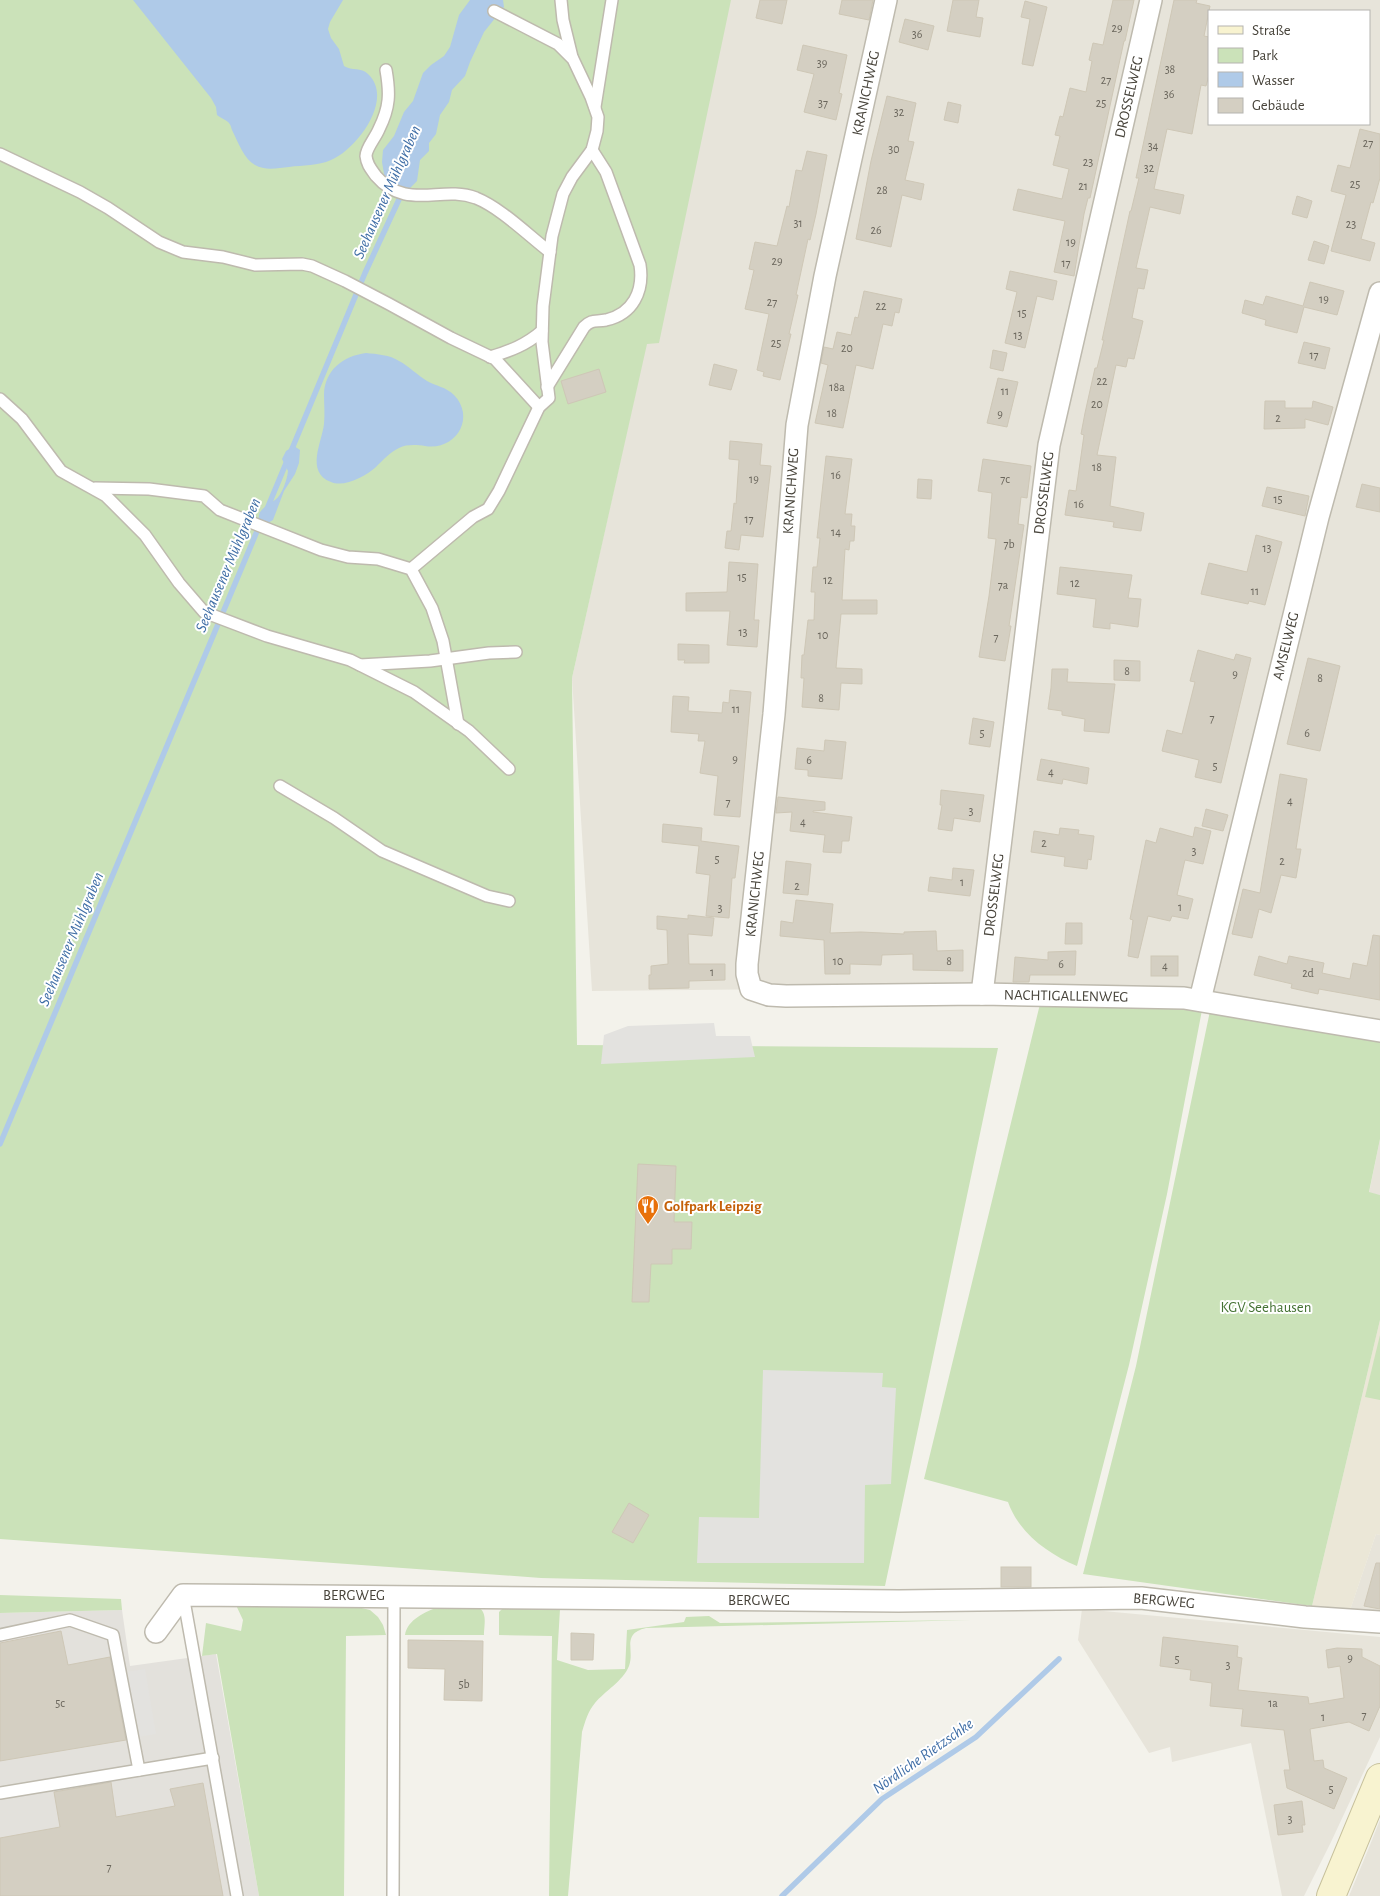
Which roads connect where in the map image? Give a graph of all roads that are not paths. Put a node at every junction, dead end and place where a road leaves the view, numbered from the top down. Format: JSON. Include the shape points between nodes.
{"nodes":[{"id":1,"x":562,"y":0,"type":"edge"},
{"id":2,"x":612,"y":0,"type":"edge"},
{"id":3,"x":886,"y":0,"type":"edge"},
{"id":4,"x":1151,"y":0,"type":"edge"},
{"id":5,"x":494,"y":11,"type":"dead end"},
{"id":6,"x":573,"y":59,"type":"junction"},
{"id":7,"x":386,"y":70,"type":"dead end"},
{"id":8,"x":595,"y":108,"type":"junction"},
{"id":9,"x":592,"y":150,"type":"junction"},
{"id":10,"x":0,"y":154,"type":"edge"},
{"id":11,"x":550,"y":252,"type":"junction"},
{"id":12,"x":1380,"y":293,"type":"edge"},
{"id":13,"x":542,"y":331,"type":"junction"},
{"id":14,"x":490,"y":357,"type":"junction"},
{"id":15,"x":547,"y":387,"type":"junction"},
{"id":16,"x":0,"y":399,"type":"edge"},
{"id":17,"x":539,"y":407,"type":"junction"},
{"id":18,"x":93,"y":488,"type":"junction"},
{"id":19,"x":411,"y":569,"type":"junction"},
{"id":20,"x":516,"y":652,"type":"dead end"},
{"id":21,"x":446,"y":659,"type":"junction"},
{"id":22,"x":358,"y":665,"type":"junction"},
{"id":23,"x":458,"y":724,"type":"junction"},
{"id":24,"x":509,"y":769,"type":"dead end"},
{"id":25,"x":280,"y":786,"type":"dead end"},
{"id":26,"x":509,"y":901,"type":"dead end"},
{"id":27,"x":751,"y":989,"type":"joint"},
{"id":28,"x":982,"y":994,"type":"junction"},
{"id":29,"x":1200,"y":1000,"type":"junction"},
{"id":30,"x":1380,"y":1031,"type":"edge"},
{"id":31,"x":183,"y":1595,"type":"junction"},
{"id":32,"x":394,"y":1596,"type":"junction"},
{"id":33,"x":1380,"y":1622,"type":"edge"},
{"id":34,"x":156,"y":1632,"type":"dead end"},
{"id":35,"x":0,"y":1635,"type":"edge"},
{"id":36,"x":213,"y":1758,"type":"junction"},
{"id":37,"x":139,"y":1770,"type":"junction"},
{"id":38,"x":1380,"y":1778,"type":"edge"},
{"id":39,"x":0,"y":1793,"type":"edge"},
{"id":40,"x":237,"y":1896,"type":"edge"},
{"id":41,"x":393,"y":1896,"type":"edge"},
{"id":42,"x":1331,"y":1896,"type":"edge"}],
"edges":[{"from":1,"to":6,"type":"lane","via":[[563,20]]},
{"from":2,"to":8,"type":"lane"},
{"from":3,"to":27,"type":"street","name":"KRANICHWEG","via":[[825,276],[795,439],[774,714],[747,964]]},
{"from":4,"to":28,"type":"street","name":"DROSSELWEG","via":[[1050,445]]},
{"from":5,"to":6,"type":"lane","via":[[558,44]]},
{"from":6,"to":8,"type":"lane"},
{"from":7,"to":11,"type":"lane","via":[[390,91],[388,107],[366,154],[368,166],[384,184],[394,192],[474,197],[489,204]]},
{"from":8,"to":9,"type":"lane","via":[[598,131]]},
{"from":9,"to":11,"type":"lane","via":[[563,194]]},
{"from":9,"to":15,"type":"lane","via":[[606,172],[640,265],[640,290],[620,314],[606,320],[590,321],[584,327]]},
{"from":10,"to":14,"type":"lane","via":[[108,208],[159,242],[183,252],[255,265],[291,263],[312,266]]},
{"from":11,"to":13,"type":"lane"},
{"from":12,"to":29,"type":"street","name":"AMSELWEG","via":[[1318,517]]},
{"from":13,"to":14,"type":"lane","via":[[517,348]]},
{"from":13,"to":15,"type":"lane"},
{"from":14,"to":17,"type":"lane"},
{"from":15,"to":17,"type":"lane","via":[[549,398]]},
{"from":16,"to":18,"type":"lane","via":[[22,418],[61,471]]},
{"from":17,"to":19,"type":"lane","via":[[488,509],[473,517]]},
{"from":18,"to":19,"type":"lane","via":[[149,489],[204,496],[220,510],[321,550],[348,557],[378,559]]},
{"from":18,"to":22,"type":"lane","via":[[106,496],[145,535],[204,612]]},
{"from":19,"to":21,"type":"lane","via":[[432,608]]},
{"from":20,"to":21,"type":"lane"},
{"from":21,"to":22,"type":"lane"},
{"from":21,"to":23,"type":"lane"},
{"from":22,"to":23,"type":"lane","via":[[414,692]]},
{"from":23,"to":24,"type":"lane"},
{"from":25,"to":26,"type":"lane","via":[[382,851],[487,896]]},
{"from":27,"to":28,"type":"street","name":"NACHTIGALLENWEG","via":[[786,996]]},
{"from":28,"to":29,"type":"street","name":"NACHTIGALLENWEG"},
{"from":29,"to":30,"type":"street","name":"NACHTIGALLENWEG"},
{"from":31,"to":32,"type":"street","name":"BERGWEG"},
{"from":31,"to":34,"type":"street"},
{"from":31,"to":36,"type":"lane"},
{"from":32,"to":33,"type":"street","name":"BERGWEG","via":[[899,1601],[1141,1598],[1305,1617]]},
{"from":32,"to":41,"type":"lane"},
{"from":35,"to":37,"type":"lane","via":[[70,1620],[112,1635]]},
{"from":36,"to":37,"type":"lane"},
{"from":36,"to":40,"type":"lane"},
{"from":37,"to":39,"type":"lane"},
{"from":38,"to":42,"type":"street"}]}
